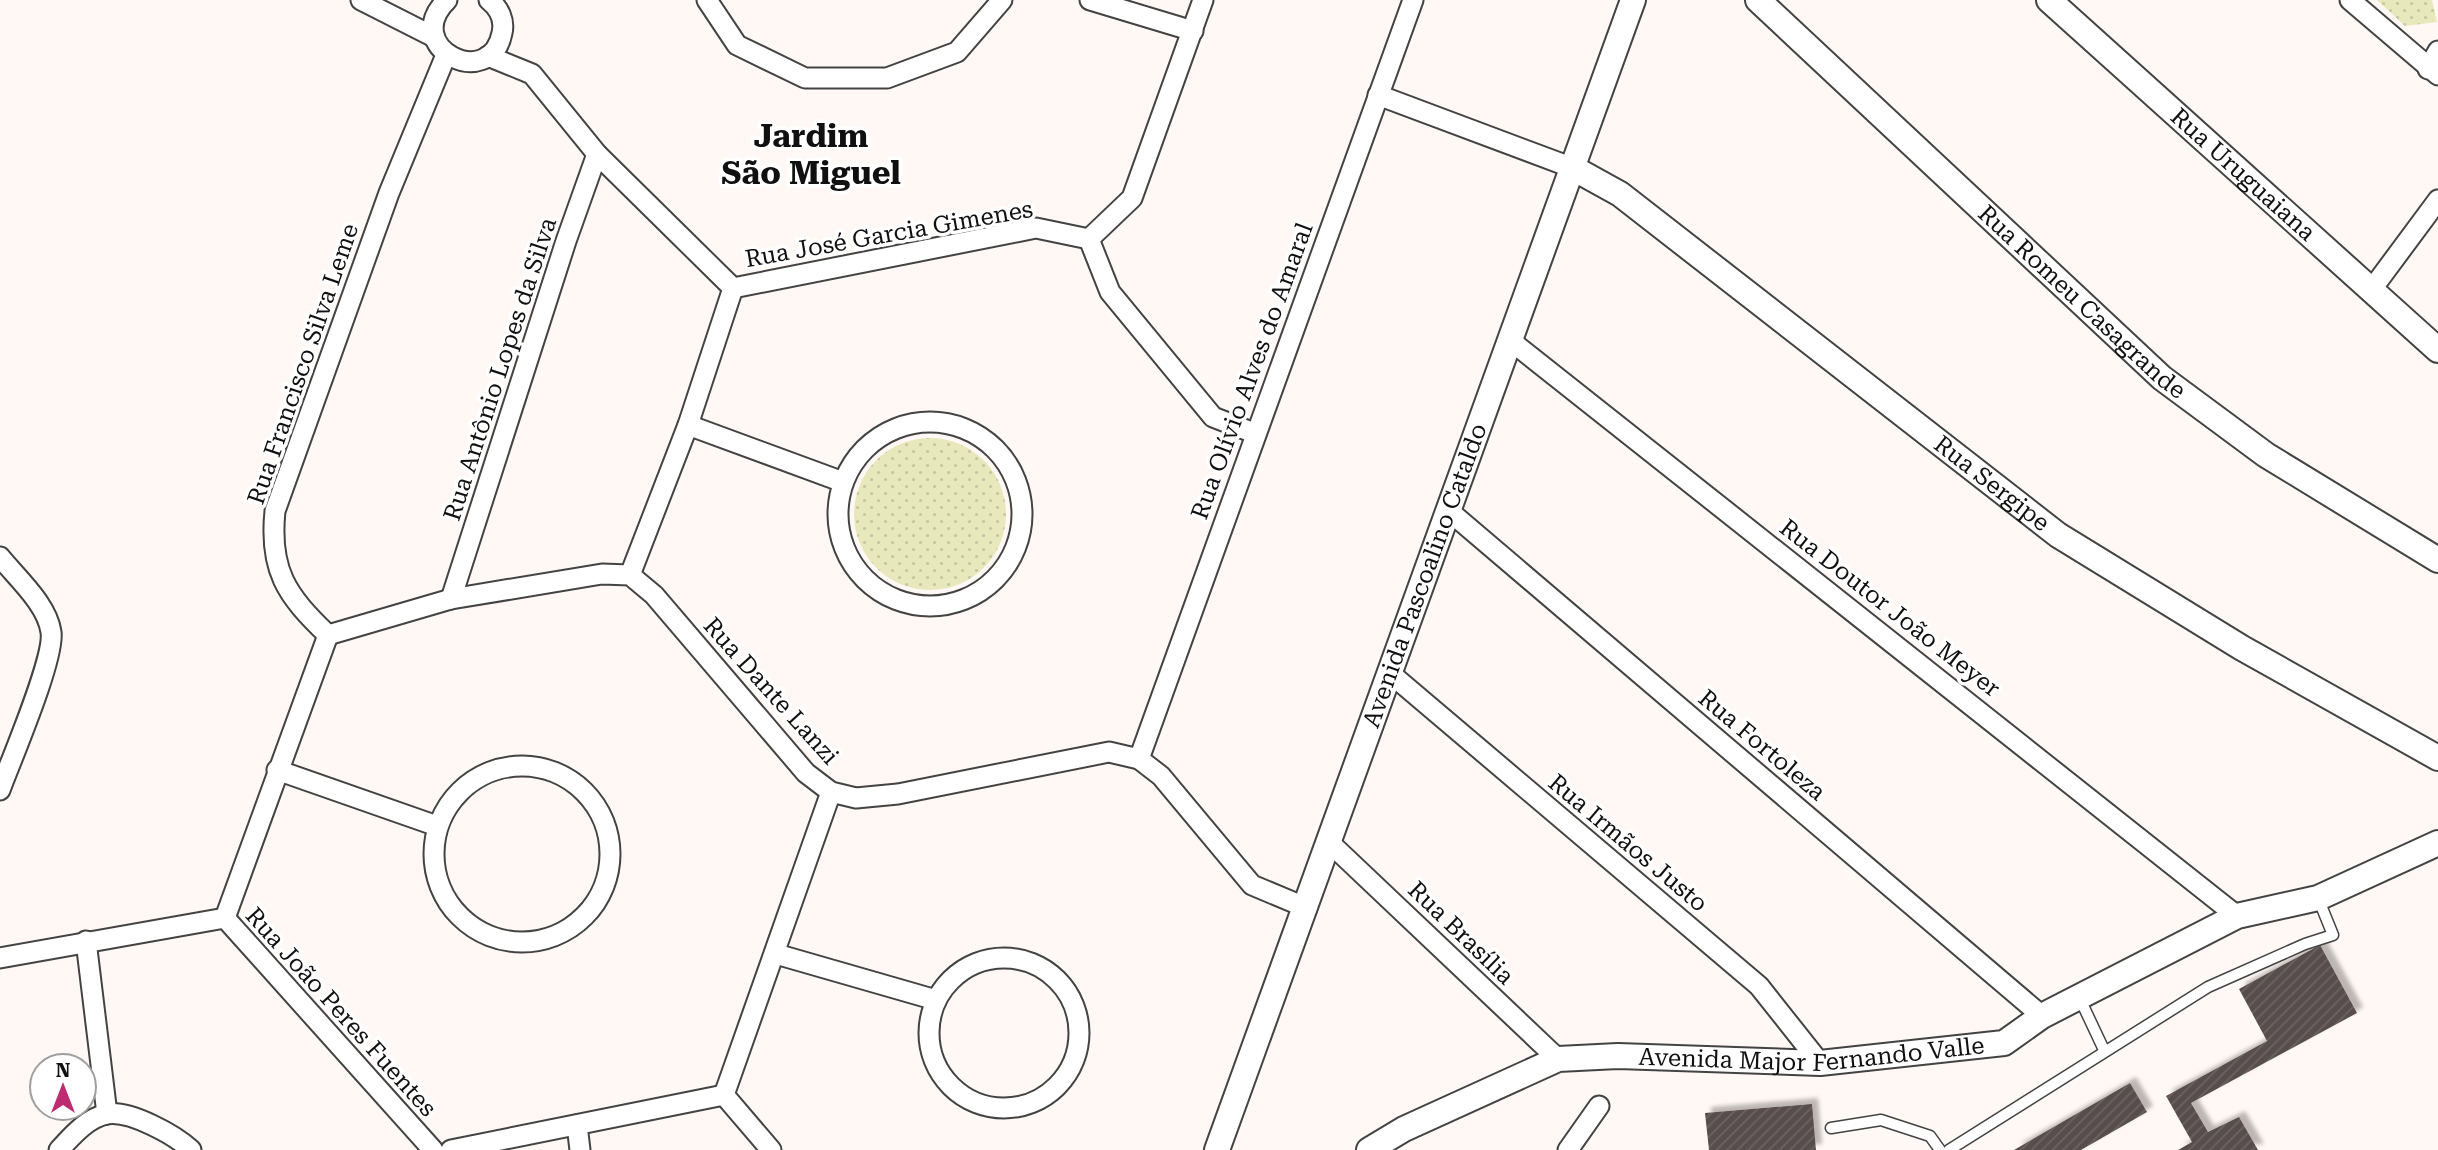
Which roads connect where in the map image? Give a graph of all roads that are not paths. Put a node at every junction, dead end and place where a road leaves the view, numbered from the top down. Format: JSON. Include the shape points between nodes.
{"nodes":[{"id":1,"x":360,"y":0,"type":"edge"},
{"id":2,"x":447,"y":0,"type":"edge"},
{"id":3,"x":489,"y":0,"type":"edge"},
{"id":4,"x":707,"y":0,"type":"edge"},
{"id":5,"x":1002,"y":0,"type":"edge"},
{"id":6,"x":1090,"y":0,"type":"edge"},
{"id":7,"x":1203,"y":0,"type":"edge"},
{"id":8,"x":1413,"y":0,"type":"edge"},
{"id":9,"x":1633,"y":0,"type":"edge"},
{"id":10,"x":1758,"y":0,"type":"edge"},
{"id":11,"x":2049,"y":0,"type":"edge"},
{"id":12,"x":2350,"y":0,"type":"edge"},
{"id":13,"x":1193,"y":31,"type":"junction"},
{"id":14,"x":434,"y":37,"type":"junction"},
{"id":15,"x":2438,"y":51,"type":"edge"},
{"id":16,"x":446,"y":55,"type":"junction"},
{"id":17,"x":488,"y":56,"type":"junction"},
{"id":18,"x":2433,"y":72,"type":"edge"},
{"id":19,"x":1378,"y":95,"type":"junction"},
{"id":20,"x":597,"y":153,"type":"junction"},
{"id":21,"x":1573,"y":168,"type":"junction"},
{"id":22,"x":2438,"y":200,"type":"edge"},
{"id":23,"x":1089,"y":239,"type":"junction"},
{"id":24,"x":733,"y":288,"type":"junction"},
{"id":25,"x":2372,"y":289,"type":"junction"},
{"id":26,"x":1511,"y":341,"type":"junction"},
{"id":27,"x":2438,"y":350,"type":"edge"},
{"id":28,"x":688,"y":425,"type":"junction"},
{"id":29,"x":1254,"y":433,"type":"junction"},
{"id":30,"x":843,"y":482,"type":"junction"},
{"id":31,"x":1449,"y":511,"type":"junction"},
{"id":32,"x":0,"y":557,"type":"edge"},
{"id":33,"x":2438,"y":560,"type":"edge"},
{"id":34,"x":630,"y":575,"type":"junction"},
{"id":35,"x":451,"y":599,"type":"junction"},
{"id":36,"x":328,"y":635,"type":"junction"},
{"id":37,"x":1391,"y":674,"type":"junction"},
{"id":38,"x":2438,"y":758,"type":"edge"},
{"id":39,"x":1139,"y":759,"type":"junction"},
{"id":40,"x":277,"y":771,"type":"junction"},
{"id":41,"x":0,"y":790,"type":"edge"},
{"id":42,"x":831,"y":792,"type":"junction"},
{"id":43,"x":437,"y":826,"type":"junction"},
{"id":44,"x":1330,"y":843,"type":"junction"},
{"id":45,"x":2438,"y":843,"type":"edge"},
{"id":46,"x":2318,"y":898,"type":"junction"},
{"id":47,"x":1307,"y":908,"type":"junction"},
{"id":48,"x":2237,"y":916,"type":"junction"},
{"id":49,"x":225,"y":918,"type":"junction"},
{"id":50,"x":86,"y":941,"type":"junction"},
{"id":51,"x":776,"y":954,"type":"junction"},
{"id":52,"x":0,"y":958,"type":"edge"},
{"id":53,"x":2079,"y":998,"type":"junction"},
{"id":54,"x":936,"y":1000,"type":"junction"},
{"id":55,"x":2042,"y":1016,"type":"junction"},
{"id":56,"x":2104,"y":1050,"type":"junction"},
{"id":57,"x":1558,"y":1059,"type":"junction"},
{"id":58,"x":1819,"y":1063,"type":"junction"},
{"id":59,"x":724,"y":1095,"type":"junction"},
{"id":60,"x":1599,"y":1106,"type":"dead end"},
{"id":61,"x":107,"y":1114,"type":"junction"},
{"id":62,"x":577,"y":1125,"type":"junction"},
{"id":63,"x":1831,"y":1128,"type":"dead end"},
{"id":64,"x":59,"y":1150,"type":"edge"},
{"id":65,"x":191,"y":1150,"type":"edge"},
{"id":66,"x":433,"y":1150,"type":"edge"},
{"id":67,"x":451,"y":1150,"type":"edge"},
{"id":68,"x":580,"y":1150,"type":"edge"},
{"id":69,"x":771,"y":1150,"type":"edge"},
{"id":70,"x":1217,"y":1150,"type":"edge"},
{"id":71,"x":1369,"y":1150,"type":"edge"},
{"id":72,"x":1569,"y":1150,"type":"edge"},
{"id":73,"x":1940,"y":1150,"type":"edge"},
{"id":74,"x":1949,"y":1150,"type":"edge"}],
"edges":[{"from":1,"to":14,"type":"street"},
{"from":2,"to":14,"type":"street","via":[[433,22]]},
{"from":3,"to":17,"type":"street","via":[[501,14],[503,30],[499,45]]},
{"from":4,"to":5,"type":"street","via":[[737,45],[805,78],[887,78],[957,52]]},
{"from":6,"to":13,"type":"street"},
{"from":7,"to":13,"type":"street"},
{"from":8,"to":19,"type":"street","name":"Rua Olívio Alves do Amaral"},
{"from":9,"to":21,"type":"street","name":"Avenida Pascoalino Cataldo"},
{"from":10,"to":33,"type":"street","name":"Rua Romeu Casagrande","via":[[2162,378],[2266,455]]},
{"from":11,"to":25,"type":"street","name":"Rua Uruguaiana"},
{"from":12,"to":18,"type":"street"},
{"from":13,"to":23,"type":"street","via":[[1132,198]]},
{"from":14,"to":16,"type":"street"},
{"from":15,"to":18,"type":"street"},
{"from":16,"to":17,"type":"street","via":[[474,62]]},
{"from":16,"to":36,"type":"street","name":"Rua Francisco Silva Leme","via":[[389,193],[275,511],[272,542],[278,573],[297,606]]},
{"from":17,"to":20,"type":"street","name":"Rua José Garcia Gimenes","via":[[532,74]]},
{"from":19,"to":21,"type":"street"},
{"from":19,"to":29,"type":"street","name":"Rua Olívio Alves do Amaral"},
{"from":20,"to":24,"type":"street","name":"Rua José Garcia Gimenes"},
{"from":20,"to":35,"type":"street","name":"Rua Antônio Lopes da Silva"},
{"from":21,"to":26,"type":"street","name":"Avenida Pascoalino Cataldo"},
{"from":21,"to":38,"type":"street","name":"Rua Sergipe","via":[[1620,194],[2059,536],[2242,648]]},
{"from":22,"to":25,"type":"street"},
{"from":23,"to":24,"type":"street","name":"Rua José Garcia Gimenes","via":[[1036,228]]},
{"from":23,"to":29,"type":"street","via":[[1110,292],[1213,417]]},
{"from":24,"to":28,"type":"street"},
{"from":25,"to":27,"type":"street","name":"Rua Uruguaiana"},
{"from":26,"to":31,"type":"street","name":"Avenida Pascoalino Cataldo"},
{"from":26,"to":48,"type":"street","name":"Rua Doutor João Meyer"},
{"from":28,"to":30,"type":"street"},
{"from":28,"to":34,"type":"street"},
{"from":29,"to":39,"type":"street","name":"Rua Olívio Alves do Amaral"},
{"from":30,"to":30,"type":"street","via":[[837,512],[842,542],[856,569],[878,590],[906,602],[936,606],[983,588],[1011,559],[1021,530],[1012,471],[994,447],[969,430],[939,422],[909,424],[881,436],[858,456]]},
{"from":31,"to":37,"type":"street","name":"Avenida Pascoalino Cataldo"},
{"from":31,"to":55,"type":"street","name":"Rua Fortoleza"},
{"from":32,"to":41,"type":"street","via":[[44,610],[52,633],[49,657]]},
{"from":34,"to":35,"type":"street","via":[[602,574]]},
{"from":34,"to":42,"type":"street","name":"Rua Dante Lanzi","via":[[654,595],[806,773]]},
{"from":35,"to":36,"type":"street"},
{"from":36,"to":40,"type":"street"},
{"from":37,"to":44,"type":"street","name":"Avenida Pascoalino Cataldo"},
{"from":37,"to":58,"type":"street","name":"Rua Irmãos Justo","via":[[1759,986]]},
{"from":39,"to":42,"type":"street","name":"Rua Dante Lanzi","via":[[1109,752],[898,794],[856,798]]},
{"from":39,"to":47,"type":"street","name":"Rua Dante Lanzi","via":[[1161,776],[1252,885]]},
{"from":40,"to":43,"type":"street"},
{"from":40,"to":49,"type":"street"},
{"from":42,"to":51,"type":"street"},
{"from":43,"to":43,"type":"street","via":[[433,855],[442,892],[473,929],[500,940],[530,942],[558,935],[582,919],[600,896],[610,868],[610,839],[600,811],[581,789],[528,766],[499,769],[472,780],[451,800]]},
{"from":44,"to":47,"type":"street","name":"Avenida Pascoalino Cataldo"},
{"from":44,"to":57,"type":"street","name":"Rua Brasília"},
{"from":45,"to":46,"type":"street","name":"Avenida Major Fernando Valle"},
{"from":46,"to":48,"type":"street","name":"Avenida Major Fernando Valle"},
{"from":46,"to":56,"type":"lane","via":[[2333,935],[2208,987]]},
{"from":47,"to":70,"type":"street","name":"Avenida Pascoalino Cataldo"},
{"from":48,"to":53,"type":"street","name":"Avenida Major Fernando Valle"},
{"from":49,"to":50,"type":"street","name":"Rua João Peres Fuentes"},
{"from":49,"to":66,"type":"street","name":"Rua João Peres Fuentes"},
{"from":50,"to":52,"type":"street","name":"Rua João Peres Fuentes"},
{"from":50,"to":61,"type":"street"},
{"from":51,"to":54,"type":"street"},
{"from":51,"to":59,"type":"street"},
{"from":53,"to":55,"type":"street","name":"Avenida Major Fernando Valle"},
{"from":53,"to":56,"type":"lane"},
{"from":54,"to":54,"type":"street","via":[[928,1024],[930,1050],[939,1073],[956,1092],[979,1105],[1004,1109],[1029,1105],[1052,1093],[1069,1074],[1078,1051],[1080,1027],[1074,1003],[1061,982],[1042,967],[1018,958],[993,958],[970,965],[950,980]]},
{"from":55,"to":58,"type":"street","name":"Avenida Major Fernando Valle","via":[[2004,1043]]},
{"from":56,"to":74,"type":"lane"},
{"from":57,"to":58,"type":"street","name":"Avenida Major Fernando Valle","via":[[1618,1056]]},
{"from":57,"to":71,"type":"street","name":"Avenida Major Fernando Valle","via":[[1404,1129]]},
{"from":59,"to":62,"type":"street"},
{"from":59,"to":69,"type":"street"},
{"from":60,"to":72,"type":"street"},
{"from":61,"to":64,"type":"street","via":[[79,1128]]},
{"from":61,"to":65,"type":"street","via":[[137,1119],[178,1138]]},
{"from":62,"to":67,"type":"street"},
{"from":62,"to":68,"type":"street"},
{"from":63,"to":73,"type":"lane","via":[[1881,1120],[1930,1136]]}]}
